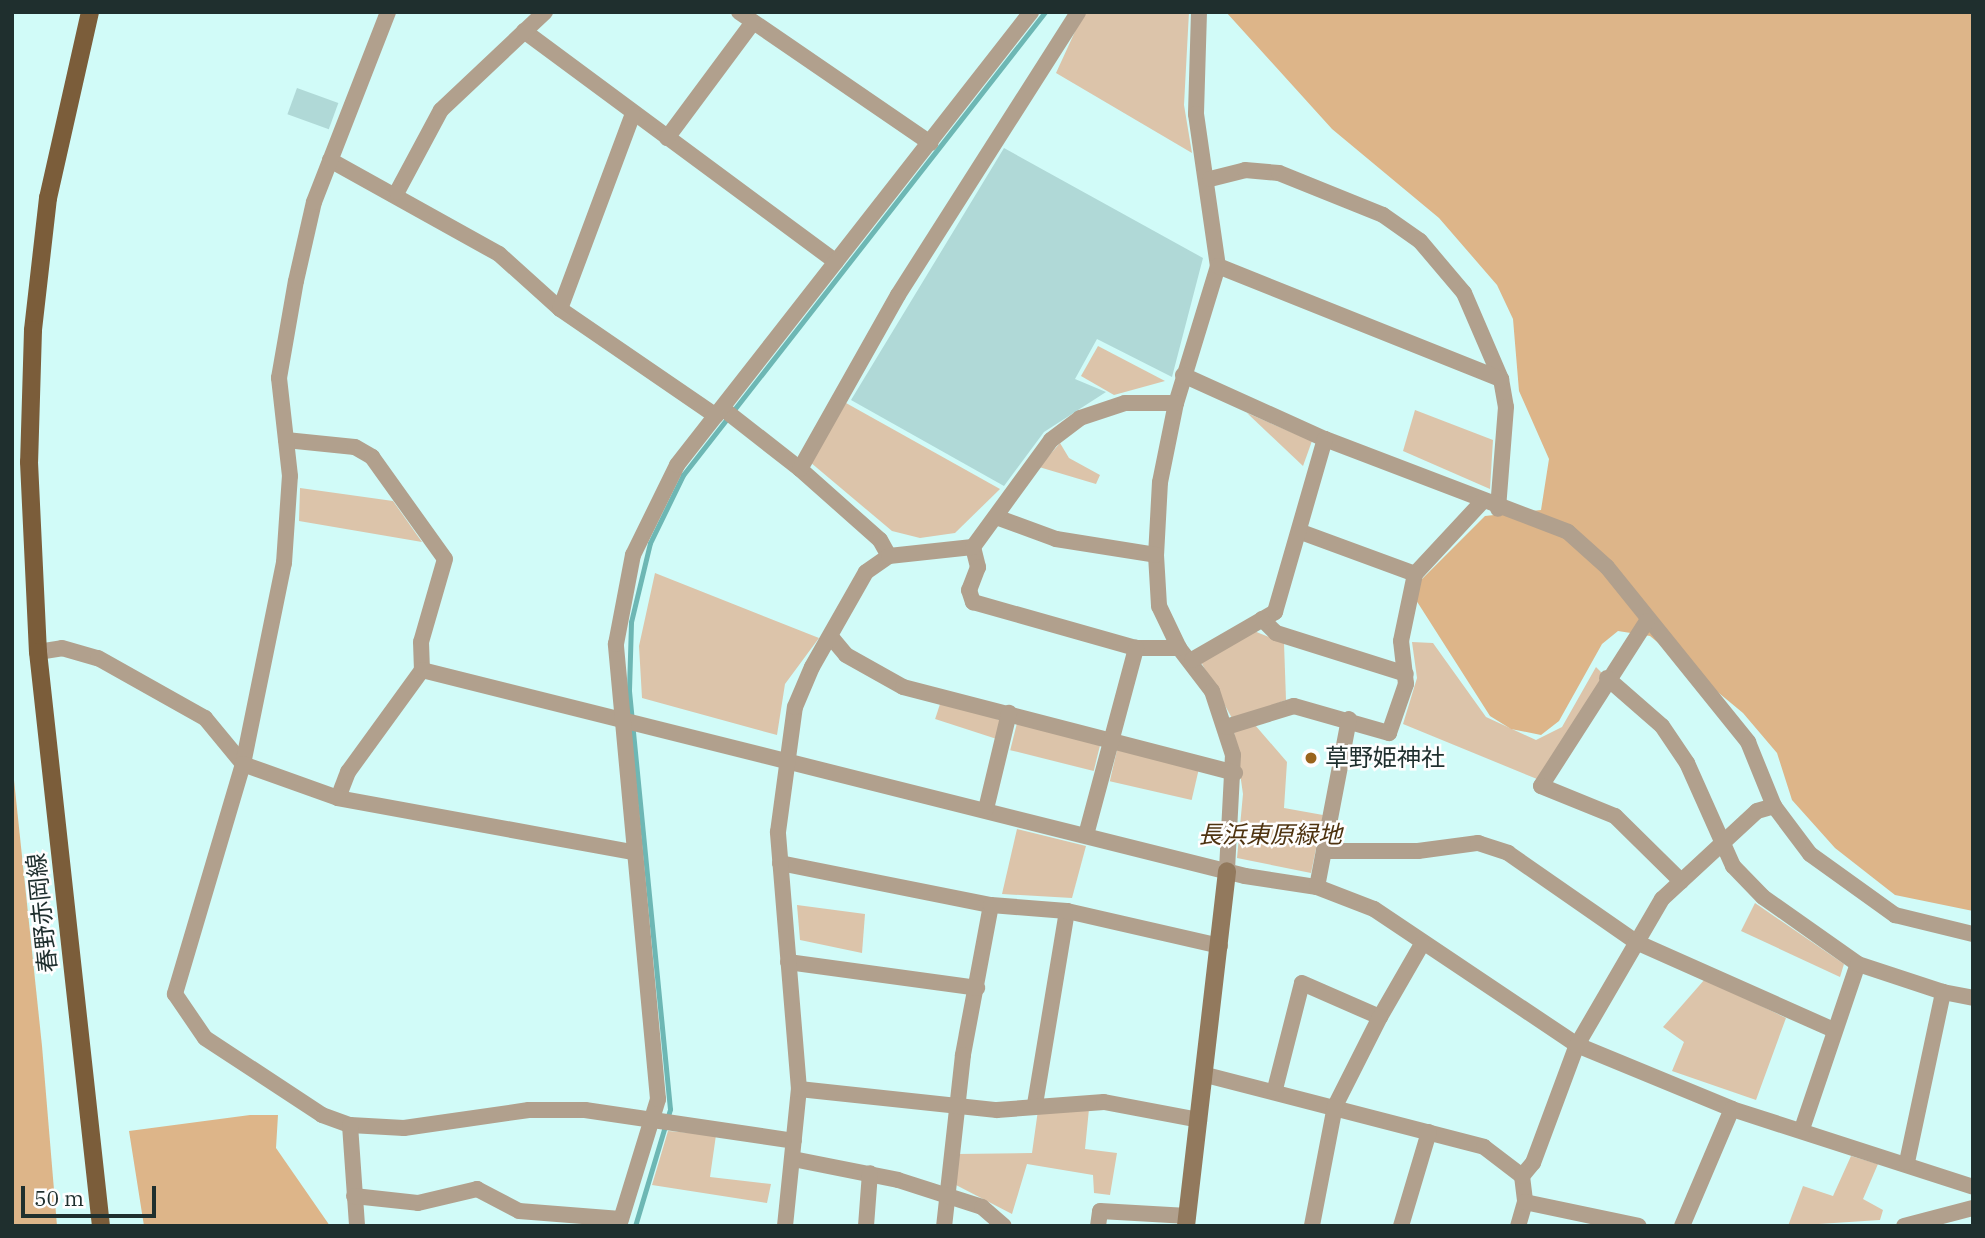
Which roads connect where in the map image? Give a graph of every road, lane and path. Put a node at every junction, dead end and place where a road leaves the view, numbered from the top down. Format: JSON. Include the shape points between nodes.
{"nodes":[{"id":1,"x":90,"y":12,"type":"edge"},
{"id":2,"x":388,"y":12,"type":"edge"},
{"id":3,"x":545,"y":12,"type":"edge"},
{"id":4,"x":1031,"y":12,"type":"edge"},
{"id":5,"x":1078,"y":12,"type":"edge"},
{"id":6,"x":1199,"y":12,"type":"edge"},
{"id":7,"x":746,"y":17,"type":"edge"},
{"id":8,"x":524,"y":31,"type":"junction"},
{"id":9,"x":633,"y":114,"type":"junction"},
{"id":10,"x":667,"y":138,"type":"junction"},
{"id":11,"x":930,"y":143,"type":"junction"},
{"id":12,"x":330,"y":160,"type":"junction"},
{"id":13,"x":1210,"y":179,"type":"junction"},
{"id":14,"x":397,"y":192,"type":"junction"},
{"id":15,"x":836,"y":262,"type":"junction"},
{"id":16,"x":1218,"y":266,"type":"junction"},
{"id":17,"x":560,"y":309,"type":"junction"},
{"id":18,"x":1183,"y":375,"type":"junction"},
{"id":19,"x":1501,"y":379,"type":"junction"},
{"id":20,"x":1176,"y":403,"type":"junction"},
{"id":21,"x":719,"y":412,"type":"junction"},
{"id":22,"x":1325,"y":439,"type":"junction"},
{"id":23,"x":286,"y":440,"type":"junction"},
{"id":24,"x":800,"y":469,"type":"junction"},
{"id":25,"x":1482,"y":502,"type":"junction"},
{"id":26,"x":1498,"y":509,"type":"junction"},
{"id":27,"x":996,"y":517,"type":"junction"},
{"id":28,"x":1301,"y":532,"type":"junction"},
{"id":29,"x":972,"y":547,"type":"junction"},
{"id":30,"x":1156,"y":555,"type":"junction"},
{"id":31,"x":889,"y":556,"type":"junction"},
{"id":32,"x":1416,"y":574,"type":"junction"},
{"id":33,"x":1262,"y":619,"type":"junction"},
{"id":34,"x":1647,"y":621,"type":"junction"},
{"id":35,"x":831,"y":637,"type":"junction"},
{"id":36,"x":1136,"y":648,"type":"junction"},
{"id":37,"x":1179,"y":648,"type":"junction"},
{"id":38,"x":38,"y":652,"type":"junction"},
{"id":39,"x":1192,"y":660,"type":"junction"},
{"id":40,"x":422,"y":670,"type":"junction"},
{"id":41,"x":1406,"y":674,"type":"junction"},
{"id":42,"x":1607,"y":678,"type":"junction"},
{"id":43,"x":1009,"y":713,"type":"junction"},
{"id":44,"x":1349,"y":719,"type":"junction"},
{"id":45,"x":629,"y":720,"type":"junction"},
{"id":46,"x":1226,"y":727,"type":"junction"},
{"id":47,"x":1110,"y":740,"type":"junction"},
{"id":48,"x":789,"y":762,"type":"junction"},
{"id":49,"x":243,"y":764,"type":"junction"},
{"id":50,"x":1235,"y":773,"type":"junction"},
{"id":51,"x":338,"y":798,"type":"junction"},
{"id":52,"x":1774,"y":806,"type":"junction"},
{"id":53,"x":986,"y":809,"type":"junction"},
{"id":54,"x":1086,"y":835,"type":"junction"},
{"id":55,"x":1721,"y":845,"type":"junction"},
{"id":56,"x":1324,"y":850,"type":"junction"},
{"id":57,"x":632,"y":852,"type":"junction"},
{"id":58,"x":780,"y":863,"type":"junction"},
{"id":59,"x":1227,"y":871,"type":"junction"},
{"id":60,"x":1681,"y":881,"type":"junction"},
{"id":61,"x":1317,"y":887,"type":"junction"},
{"id":62,"x":991,"y":905,"type":"junction"},
{"id":63,"x":1066,"y":911,"type":"junction"},
{"id":64,"x":1973,"y":934,"type":"edge"},
{"id":65,"x":1636,"y":942,"type":"junction"},
{"id":66,"x":1422,"y":944,"type":"junction"},
{"id":67,"x":1220,"y":946,"type":"junction"},
{"id":68,"x":788,"y":962,"type":"junction"},
{"id":69,"x":1858,"y":964,"type":"junction"},
{"id":70,"x":977,"y":988,"type":"junction"},
{"id":71,"x":1943,"y":992,"type":"junction"},
{"id":72,"x":1973,"y":998,"type":"edge"},
{"id":73,"x":1380,"y":1017,"type":"junction"},
{"id":74,"x":1831,"y":1029,"type":"junction"},
{"id":75,"x":1577,"y":1045,"type":"junction"},
{"id":76,"x":1206,"y":1075,"type":"junction"},
{"id":77,"x":799,"y":1089,"type":"junction"},
{"id":78,"x":1275,"y":1089,"type":"junction"},
{"id":79,"x":1035,"y":1104,"type":"junction"},
{"id":80,"x":1335,"y":1106,"type":"junction"},
{"id":81,"x":958,"y":1107,"type":"junction"},
{"id":82,"x":1732,"y":1109,"type":"junction"},
{"id":83,"x":1199,"y":1120,"type":"junction"},
{"id":84,"x":654,"y":1121,"type":"junction"},
{"id":85,"x":350,"y":1125,"type":"junction"},
{"id":86,"x":1802,"y":1129,"type":"junction"},
{"id":87,"x":1429,"y":1132,"type":"junction"},
{"id":88,"x":794,"y":1141,"type":"junction"},
{"id":89,"x":793,"y":1159,"type":"junction"},
{"id":90,"x":1907,"y":1162,"type":"junction"},
{"id":91,"x":870,"y":1173,"type":"junction"},
{"id":92,"x":1522,"y":1176,"type":"junction"},
{"id":93,"x":1973,"y":1187,"type":"edge"},
{"id":94,"x":354,"y":1196,"type":"junction"},
{"id":95,"x":946,"y":1196,"type":"junction"},
{"id":96,"x":1525,"y":1202,"type":"junction"},
{"id":97,"x":1973,"y":1208,"type":"edge"},
{"id":98,"x":1187,"y":1221,"type":"edge"},
{"id":99,"x":620,"y":1223,"type":"edge"},
{"id":100,"x":102,"y":1226,"type":"edge"},
{"id":101,"x":356,"y":1226,"type":"edge"},
{"id":102,"x":785,"y":1226,"type":"edge"},
{"id":103,"x":866,"y":1226,"type":"edge"},
{"id":104,"x":944,"y":1226,"type":"edge"},
{"id":105,"x":1004,"y":1226,"type":"edge"},
{"id":106,"x":1098,"y":1226,"type":"edge"},
{"id":107,"x":1312,"y":1226,"type":"edge"},
{"id":108,"x":1401,"y":1226,"type":"edge"},
{"id":109,"x":1518,"y":1226,"type":"edge"},
{"id":110,"x":1639,"y":1226,"type":"edge"},
{"id":111,"x":1682,"y":1226,"type":"edge"},
{"id":112,"x":1904,"y":1226,"type":"edge"}],
"edges":[{"from":1,"to":38,"type":"main road","name":"春野赤岡線","via":[[48,198],[33,330],[29,463]]},
{"from":2,"to":12,"type":"street"},
{"from":3,"to":8,"type":"street"},
{"from":4,"to":11,"type":"street"},
{"from":5,"to":24,"type":"street","via":[[898,295]]},
{"from":6,"to":13,"type":"street","via":[[1196,114]]},
{"from":7,"to":10,"type":"street"},
{"from":7,"to":11,"type":"street"},
{"from":8,"to":9,"type":"street"},
{"from":8,"to":14,"type":"street","via":[[441,110]]},
{"from":9,"to":10,"type":"street"},
{"from":9,"to":17,"type":"street"},
{"from":10,"to":15,"type":"street"},
{"from":11,"to":15,"type":"street"},
{"from":12,"to":14,"type":"street"},
{"from":12,"to":23,"type":"street","via":[[302,255],[279,378]]},
{"from":13,"to":16,"type":"street"},
{"from":13,"to":19,"type":"street","via":[[1245,170],[1279,173],[1402,228],[1464,293]]},
{"from":14,"to":17,"type":"street","via":[[499,254]]},
{"from":15,"to":21,"type":"street"},
{"from":16,"to":18,"type":"street"},
{"from":16,"to":19,"type":"street"},
{"from":17,"to":21,"type":"street"},
{"from":18,"to":20,"type":"street"},
{"from":18,"to":22,"type":"street"},
{"from":19,"to":26,"type":"street","via":[[1506,407]]},
{"from":20,"to":27,"type":"street","via":[[1125,403],[1080,418],[1051,440]]},
{"from":20,"to":30,"type":"street","via":[[1160,482]]},
{"from":21,"to":24,"type":"street"},
{"from":21,"to":45,"type":"street","via":[[677,465],[633,555],[616,644]]},
{"from":22,"to":25,"type":"street"},
{"from":22,"to":28,"type":"street"},
{"from":23,"to":40,"type":"street","via":[[355,447],[372,457],[444,559],[421,642]]},
{"from":23,"to":49,"type":"street","via":[[284,563]]},
{"from":24,"to":31,"type":"street","via":[[880,540]]},
{"from":25,"to":26,"type":"street"},
{"from":25,"to":32,"type":"street"},
{"from":26,"to":34,"type":"street","via":[[1568,532],[1607,567]]},
{"from":27,"to":29,"type":"street"},
{"from":27,"to":30,"type":"street","via":[[1056,539]]},
{"from":28,"to":32,"type":"street"},
{"from":28,"to":33,"type":"street","via":[[1275,612]]},
{"from":29,"to":31,"type":"street"},
{"from":29,"to":36,"type":"street","via":[[978,567],[969,590],[973,602]]},
{"from":30,"to":37,"type":"street","via":[[1159,606]]},
{"from":31,"to":35,"type":"street","via":[[866,572]]},
{"from":32,"to":41,"type":"street","via":[[1401,641]]},
{"from":33,"to":39,"type":"street"},
{"from":33,"to":41,"type":"street","via":[[1276,634]]},
{"from":34,"to":42,"type":"street"},
{"from":34,"to":52,"type":"street","via":[[1748,742]]},
{"from":35,"to":43,"type":"street","via":[[846,655],[903,687]]},
{"from":35,"to":48,"type":"street","via":[[795,707]]},
{"from":36,"to":37,"type":"street"},
{"from":36,"to":47,"type":"street"},
{"from":37,"to":39,"type":"street"},
{"from":38,"to":49,"type":"street","via":[[62,648],[98,658],[205,718]]},
{"from":38,"to":100,"type":"main road","name":"春野赤岡線"},
{"from":39,"to":46,"type":"street"},
{"from":40,"to":45,"type":"street"},
{"from":40,"to":51,"type":"street","via":[[348,772]]},
{"from":41,"to":44,"type":"street","via":[[1389,733]]},
{"from":42,"to":55,"type":"street","via":[[1662,726],[1687,763]]},
{"from":42,"to":60,"type":"street","via":[[1541,786],[1615,816]]},
{"from":43,"to":47,"type":"street"},
{"from":43,"to":53,"type":"street"},
{"from":44,"to":46,"type":"street","via":[[1294,706]]},
{"from":44,"to":56,"type":"street"},
{"from":45,"to":48,"type":"street"},
{"from":45,"to":57,"type":"street"},
{"from":46,"to":50,"type":"street"},
{"from":47,"to":50,"type":"street"},
{"from":47,"to":54,"type":"street"},
{"from":48,"to":53,"type":"street"},
{"from":48,"to":58,"type":"street"},
{"from":49,"to":51,"type":"street"},
{"from":49,"to":85,"type":"street","via":[[175,994],[205,1038],[322,1115]]},
{"from":50,"to":59,"type":"street"},
{"from":51,"to":57,"type":"street"},
{"from":52,"to":55,"type":"street","via":[[1757,811]]},
{"from":52,"to":64,"type":"street","via":[[1810,854],[1895,915]]},
{"from":53,"to":54,"type":"street"},
{"from":54,"to":59,"type":"street"},
{"from":55,"to":60,"type":"street"},
{"from":55,"to":69,"type":"street","via":[[1763,897]]},
{"from":56,"to":61,"type":"street"},
{"from":56,"to":65,"type":"street","via":[[1418,851],[1478,843],[1508,853]]},
{"from":57,"to":84,"type":"street","via":[[658,1099]]},
{"from":58,"to":62,"type":"street"},
{"from":58,"to":68,"type":"street"},
{"from":59,"to":61,"type":"street"},
{"from":59,"to":67,"type":"street"},
{"from":60,"to":65,"type":"street","via":[[1662,899]]},
{"from":61,"to":66,"type":"street","via":[[1374,909]]},
{"from":62,"to":63,"type":"street"},
{"from":62,"to":70,"type":"street"},
{"from":63,"to":67,"type":"street"},
{"from":63,"to":79,"type":"street"},
{"from":65,"to":74,"type":"street"},
{"from":65,"to":75,"type":"street"},
{"from":66,"to":73,"type":"street"},
{"from":66,"to":75,"type":"street"},
{"from":67,"to":76,"type":"street"},
{"from":68,"to":70,"type":"street"},
{"from":68,"to":77,"type":"street"},
{"from":69,"to":71,"type":"street"},
{"from":69,"to":74,"type":"street"},
{"from":70,"to":81,"type":"street"},
{"from":71,"to":72,"type":"street"},
{"from":71,"to":90,"type":"street"},
{"from":73,"to":78,"type":"street","via":[[1302,983]]},
{"from":73,"to":80,"type":"street"},
{"from":74,"to":86,"type":"street"},
{"from":75,"to":82,"type":"street"},
{"from":75,"to":92,"type":"street","via":[[1534,1163]]},
{"from":76,"to":78,"type":"street"},
{"from":76,"to":83,"type":"street"},
{"from":77,"to":81,"type":"street"},
{"from":77,"to":88,"type":"street"},
{"from":78,"to":80,"type":"street"},
{"from":79,"to":81,"type":"street"},
{"from":79,"to":83,"type":"street","via":[[1104,1102]]},
{"from":80,"to":87,"type":"street"},
{"from":80,"to":107,"type":"street"},
{"from":81,"to":95,"type":"street"},
{"from":82,"to":86,"type":"street"},
{"from":82,"to":111,"type":"street"},
{"from":83,"to":98,"type":"street"},
{"from":84,"to":85,"type":"street","via":[[540,1110],[404,1128]]},
{"from":84,"to":88,"type":"street"},
{"from":84,"to":99,"type":"street"},
{"from":85,"to":94,"type":"street"},
{"from":86,"to":90,"type":"street"},
{"from":87,"to":92,"type":"street","via":[[1484,1147]]},
{"from":87,"to":108,"type":"street"},
{"from":88,"to":89,"type":"street"},
{"from":89,"to":91,"type":"street"},
{"from":89,"to":102,"type":"street"},
{"from":90,"to":93,"type":"street"},
{"from":91,"to":95,"type":"street"},
{"from":91,"to":103,"type":"street"},
{"from":92,"to":96,"type":"street"},
{"from":94,"to":99,"type":"street","via":[[418,1203],[477,1189],[519,1211]]},
{"from":94,"to":101,"type":"street"},
{"from":95,"to":104,"type":"street"},
{"from":95,"to":105,"type":"street","via":[[982,1207]]},
{"from":96,"to":109,"type":"street"},
{"from":96,"to":110,"type":"street"},
{"from":97,"to":112,"type":"street"},
{"from":98,"to":106,"type":"street","via":[[1100,1211]]}]}
